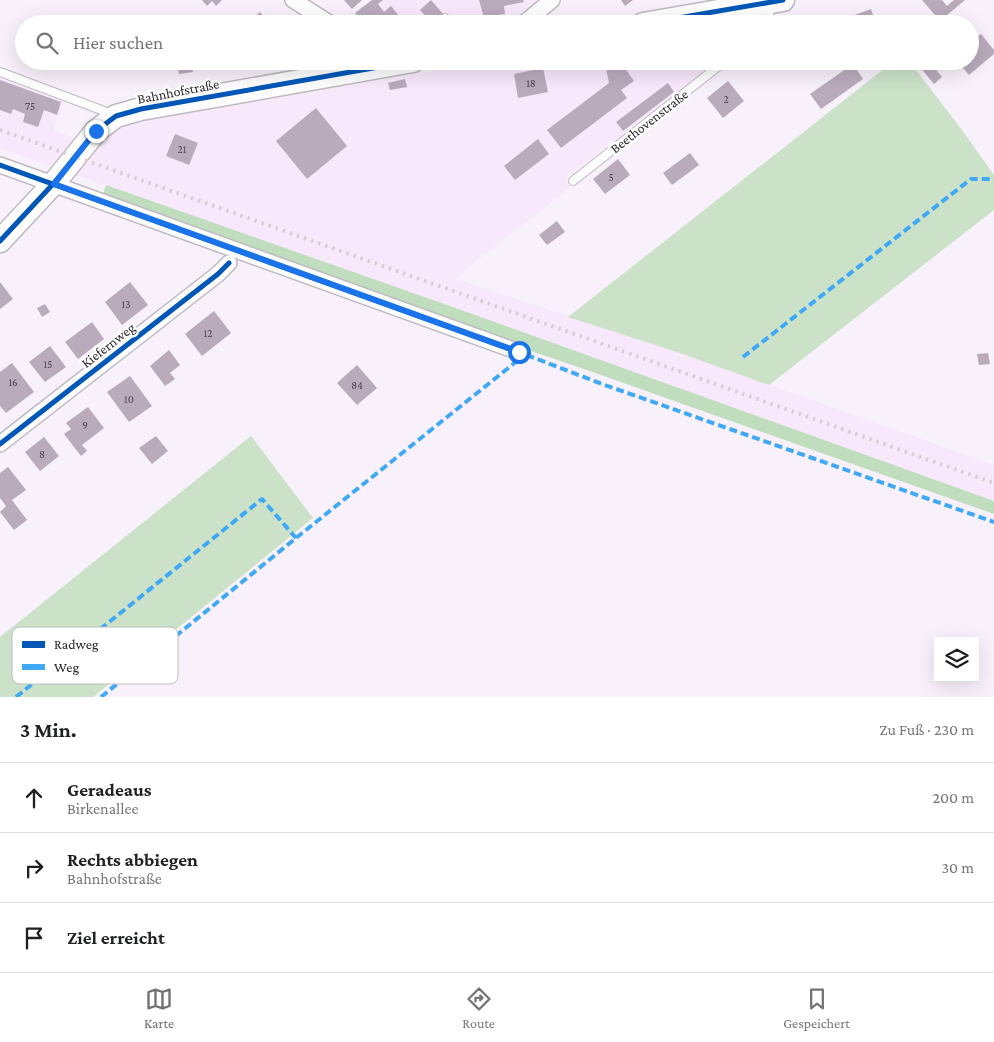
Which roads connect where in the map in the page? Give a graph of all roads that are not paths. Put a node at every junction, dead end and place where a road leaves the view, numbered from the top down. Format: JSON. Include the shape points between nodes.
{"nodes":[{"id":1,"x":293,"y":0,"type":"edge"},
{"id":2,"x":552,"y":0,"type":"edge"},
{"id":3,"x":778,"y":1,"type":"edge"},
{"id":4,"x":317,"y":15,"type":"edge"},
{"id":5,"x":534,"y":15,"type":"edge"},
{"id":6,"x":696,"y":15,"type":"edge"},
{"id":7,"x":770,"y":15,"type":"edge"},
{"id":8,"x":342,"y":70,"type":"edge"},
{"id":9,"x":714,"y":70,"type":"edge"},
{"id":10,"x":0,"y":72,"type":"edge"},
{"id":11,"x":116,"y":116,"type":"junction"},
{"id":12,"x":0,"y":165,"type":"edge"},
{"id":13,"x":573,"y":182,"type":"dead end"},
{"id":14,"x":54,"y":184,"type":"junction"},
{"id":15,"x":0,"y":241,"type":"edge"},
{"id":16,"x":229,"y":263,"type":"dead end"},
{"id":17,"x":519,"y":352,"type":"dead end"},
{"id":18,"x":0,"y":444,"type":"edge"}],
"edges":[{"from":1,"to":4,"type":"street"},
{"from":2,"to":5,"type":"street"},
{"from":3,"to":6,"type":"main road"},
{"from":3,"to":7,"type":"lane"},
{"from":8,"to":11,"type":"main road","name":"Bahnhofstraße"},
{"from":9,"to":13,"type":"lane","name":"Beethovenstraße"},
{"from":10,"to":11,"type":"lane"},
{"from":11,"to":14,"type":"main road","name":"Bahnhofstraße","via":[[96,131]]},
{"from":12,"to":14,"type":"street"},
{"from":14,"to":15,"type":"main road","name":"Bahnhofstraße"},
{"from":14,"to":17,"type":"street"},
{"from":16,"to":18,"type":"street","name":"Kiefernweg"}]}
